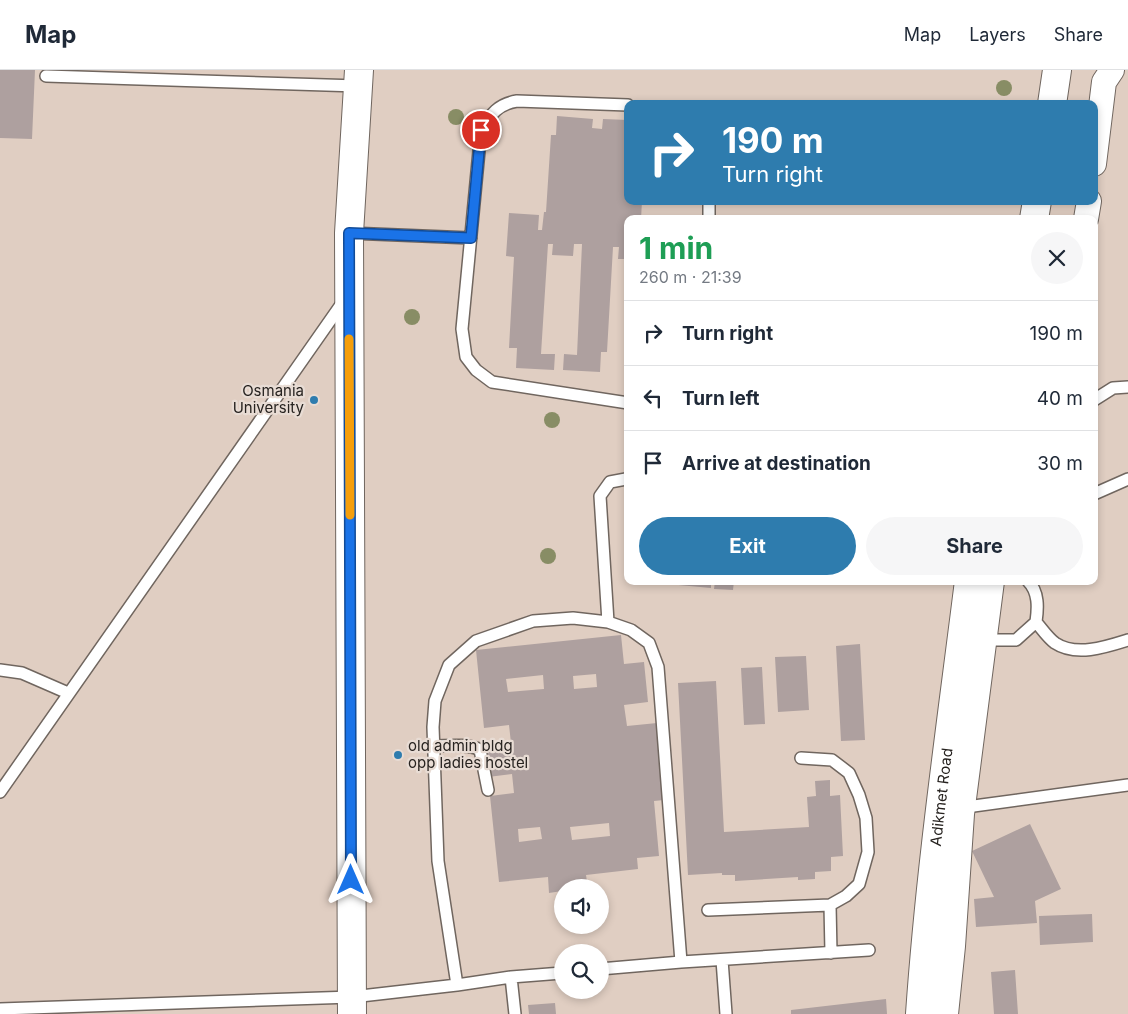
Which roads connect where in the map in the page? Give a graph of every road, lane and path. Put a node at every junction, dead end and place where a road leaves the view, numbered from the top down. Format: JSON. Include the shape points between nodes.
{"nodes":[{"id":1,"x":1057,"y":70,"type":"edge"},
{"id":2,"x":1112,"y":70,"type":"edge"},
{"id":3,"x":86,"y":74,"type":"edge"},
{"id":4,"x":46,"y":76,"type":"dead end"},
{"id":5,"x":358,"y":78,"type":"edge"},
{"id":6,"x":1053,"y":100,"type":"edge"},
{"id":7,"x":624,"y":105,"type":"edge"},
{"id":8,"x":1098,"y":131,"type":"edge"},
{"id":9,"x":349,"y":233,"type":"junction"},
{"id":10,"x":471,"y":238,"type":"junction"},
{"id":11,"x":349,"y":294,"type":"junction"},
{"id":12,"x":1128,"y":387,"type":"edge"},
{"id":13,"x":1098,"y":397,"type":"edge"},
{"id":14,"x":624,"y":402,"type":"edge"},
{"id":15,"x":624,"y":478,"type":"edge"},
{"id":16,"x":1128,"y":480,"type":"edge"},
{"id":17,"x":1098,"y":490,"type":"edge"},
{"id":18,"x":969,"y":585,"type":"edge"},
{"id":19,"x":989,"y":585,"type":"edge"},
{"id":20,"x":1033,"y":585,"type":"edge"},
{"id":21,"x":608,"y":622,"type":"junction"},
{"id":22,"x":1036,"y":622,"type":"junction"},
{"id":23,"x":982,"y":640,"type":"junction"},
{"id":24,"x":1128,"y":640,"type":"edge"},
{"id":25,"x":0,"y":670,"type":"edge"},
{"id":26,"x":68,"y":693,"type":"junction"},
{"id":27,"x":434,"y":746,"type":"junction"},
{"id":28,"x":801,"y":758,"type":"dead end"},
{"id":29,"x":1128,"y":784,"type":"edge"},
{"id":30,"x":488,"y":790,"type":"dead end"},
{"id":31,"x":0,"y":792,"type":"edge"},
{"id":32,"x":950,"y":807,"type":"junction"},
{"id":33,"x":830,"y":905,"type":"junction"},
{"id":34,"x":708,"y":910,"type":"dead end"},
{"id":35,"x":869,"y":950,"type":"dead end"},
{"id":36,"x":831,"y":953,"type":"junction"},
{"id":37,"x":722,"y":960,"type":"junction"},
{"id":38,"x":681,"y":962,"type":"junction"},
{"id":39,"x":609,"y":968,"type":"edge"},
{"id":40,"x":554,"y":974,"type":"edge"},
{"id":41,"x":511,"y":977,"type":"junction"},
{"id":42,"x":457,"y":986,"type":"junction"},
{"id":43,"x":352,"y":1006,"type":"edge"},
{"id":44,"x":0,"y":1010,"type":"edge"},
{"id":45,"x":516,"y":1014,"type":"edge"},
{"id":46,"x":726,"y":1014,"type":"edge"},
{"id":47,"x":920,"y":1014,"type":"edge"},
{"id":48,"x":944,"y":1014,"type":"edge"}],
"edges":[{"from":1,"to":6,"type":"main road"},
{"from":2,"to":8,"type":"street","via":[[1104,82]]},
{"from":3,"to":4,"type":"lane"},
{"from":3,"to":5,"type":"lane"},
{"from":5,"to":9,"type":"main road"},
{"from":7,"to":10,"type":"lane","via":[[517,101],[506,102],[491,114],[481,130]]},
{"from":9,"to":10,"type":"lane"},
{"from":9,"to":11,"type":"main road"},
{"from":10,"to":14,"type":"lane","via":[[462,329],[466,357],[476,370],[492,382]]},
{"from":11,"to":26,"type":"lane"},
{"from":11,"to":43,"type":"main road"},
{"from":12,"to":13,"type":"lane","via":[[1113,388]]},
{"from":15,"to":21,"type":"lane","via":[[610,482],[600,496]]},
{"from":16,"to":17,"type":"lane"},
{"from":18,"to":32,"type":"main road","name":"Adikmet Road"},
{"from":19,"to":23,"type":"main road","name":"Adikmet Road"},
{"from":20,"to":22,"type":"lane","via":[[1038,604]]},
{"from":21,"to":27,"type":"lane","via":[[573,618],[533,621],[476,641],[449,665],[435,701]]},
{"from":21,"to":38,"type":"lane","via":[[631,630],[649,643],[658,667]]},
{"from":22,"to":23,"type":"lane","via":[[1016,640]]},
{"from":22,"to":24,"type":"lane","via":[[1055,643],[1076,650],[1104,648]]},
{"from":23,"to":32,"type":"main road","name":"Adikmet Road"},
{"from":25,"to":26,"type":"lane","via":[[22,673]]},
{"from":26,"to":31,"type":"lane"},
{"from":27,"to":30,"type":"lane","via":[[464,746],[480,750]]},
{"from":27,"to":42,"type":"lane","via":[[438,861]]},
{"from":28,"to":33,"type":"lane","via":[[832,760],[849,773],[866,818],[868,852],[859,884]]},
{"from":29,"to":32,"type":"lane"},
{"from":32,"to":47,"type":"main road","name":"Adikmet Road","via":[[924,947]]},
{"from":32,"to":48,"type":"main road","name":"Adikmet Road","via":[[951,946]]},
{"from":33,"to":34,"type":"lane"},
{"from":33,"to":36,"type":"lane"},
{"from":35,"to":36,"type":"lane"},
{"from":36,"to":37,"type":"lane"},
{"from":37,"to":38,"type":"lane"},
{"from":37,"to":46,"type":"lane"},
{"from":38,"to":39,"type":"lane"},
{"from":40,"to":41,"type":"lane"},
{"from":41,"to":42,"type":"lane"},
{"from":41,"to":45,"type":"lane"},
{"from":42,"to":43,"type":"lane"},
{"from":43,"to":44,"type":"lane"}]}
